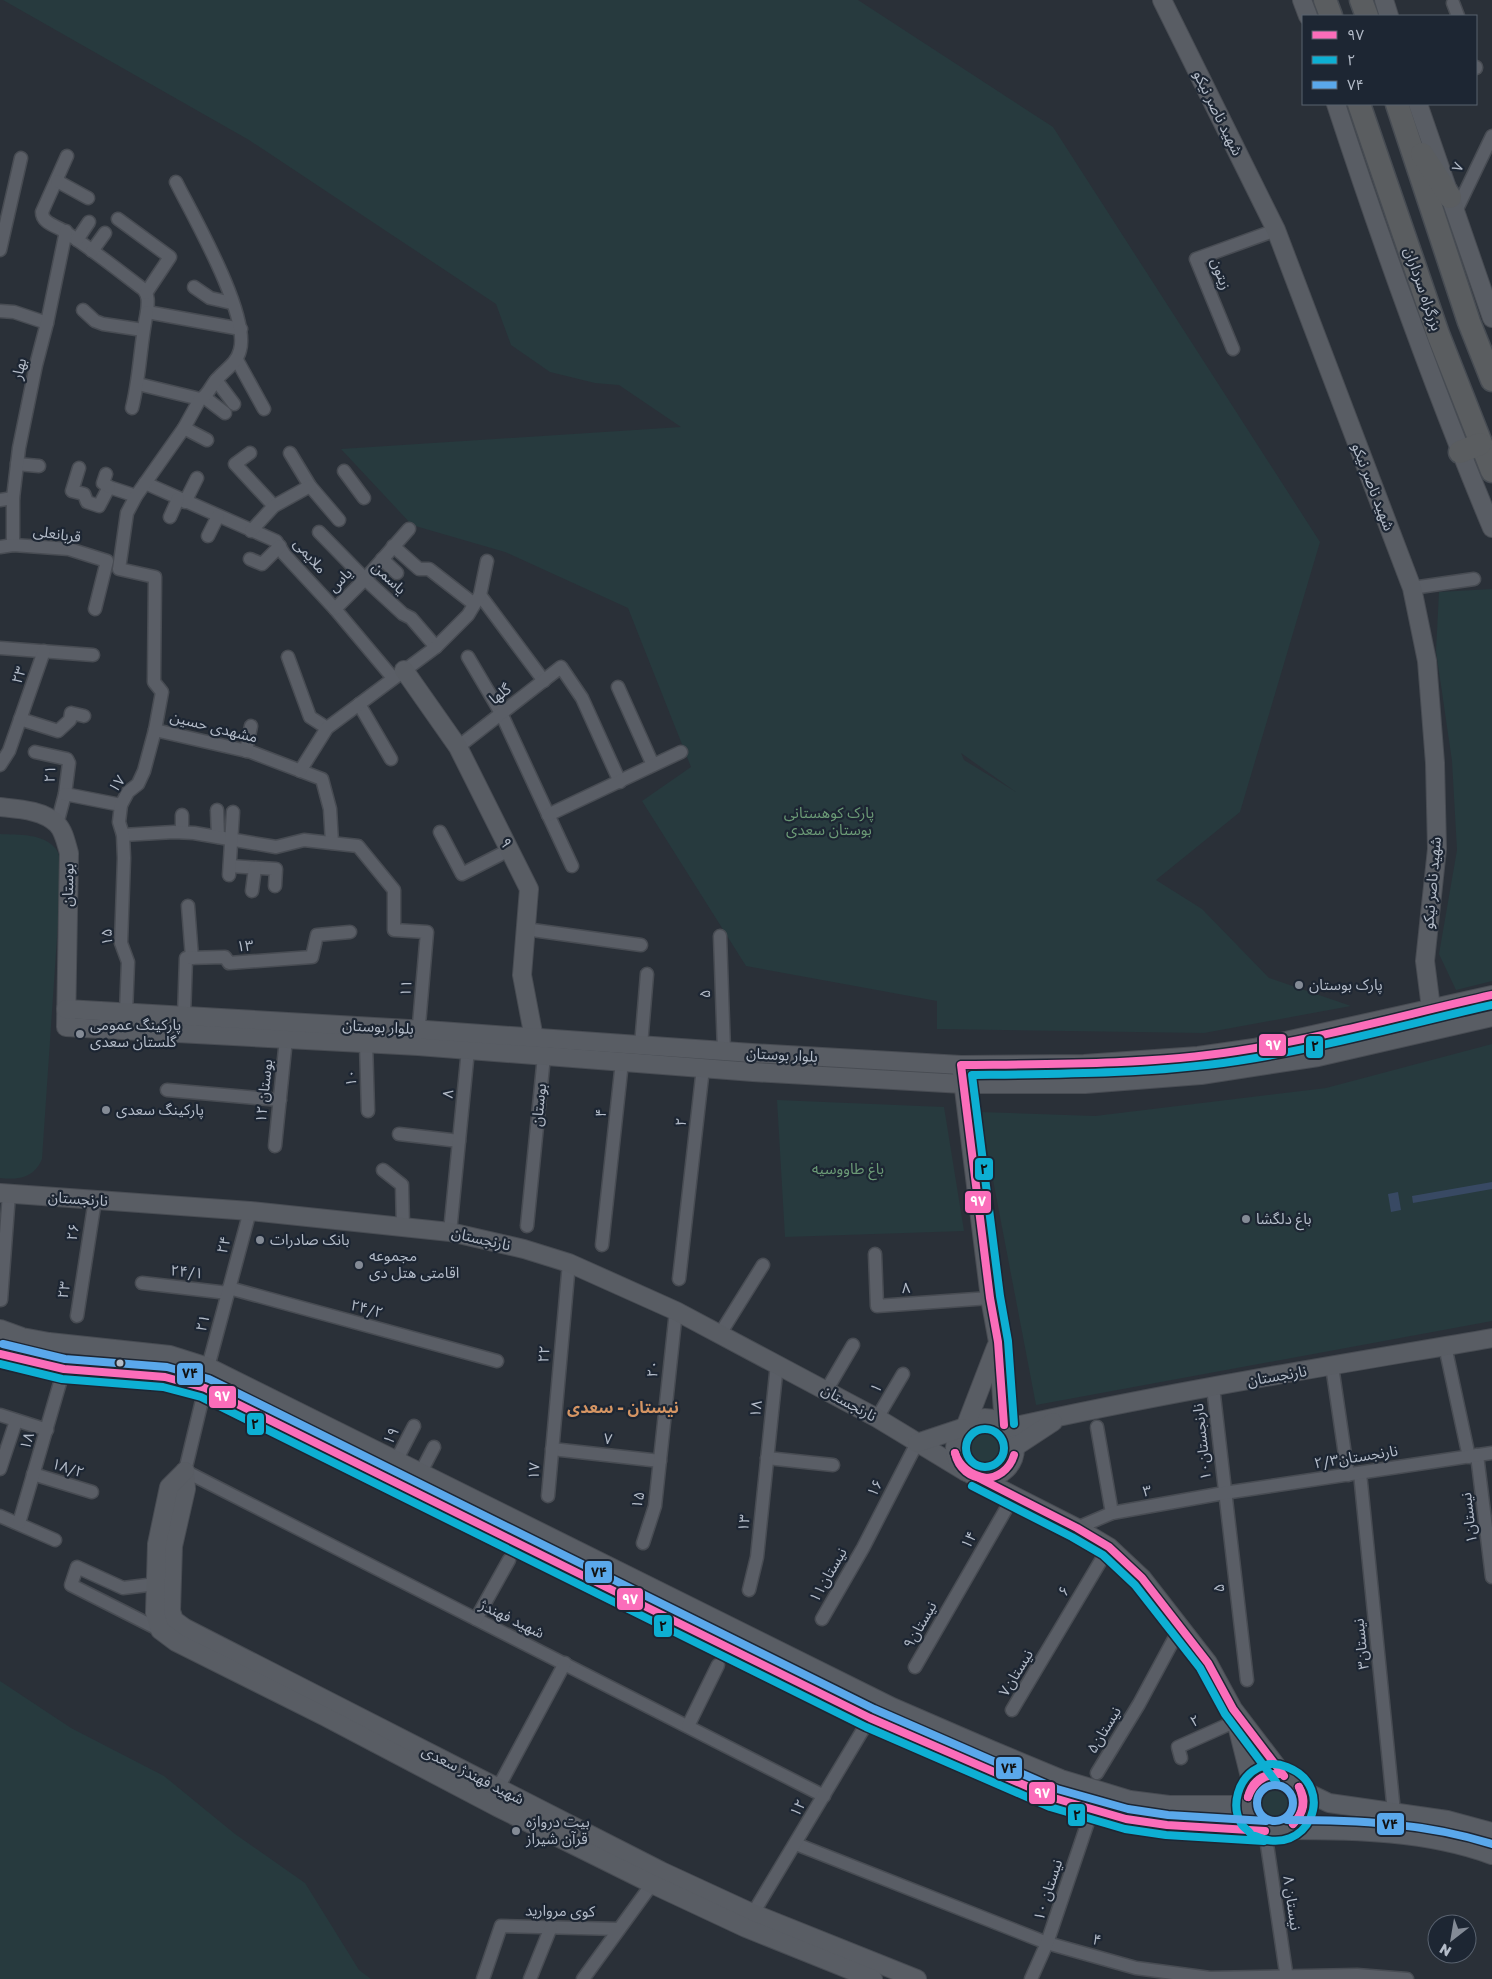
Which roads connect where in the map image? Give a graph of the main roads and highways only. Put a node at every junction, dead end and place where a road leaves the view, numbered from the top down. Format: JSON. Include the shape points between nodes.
{"nodes":[{"id":1,"x":1162,"y":0,"type":"edge"},
{"id":2,"x":1302,"y":0,"type":"edge"},
{"id":3,"x":1325,"y":0,"type":"edge"},
{"id":4,"x":1362,"y":0,"type":"edge"},
{"id":5,"x":1384,"y":0,"type":"edge"},
{"id":6,"x":1308,"y":15,"type":"edge"},
{"id":7,"x":1331,"y":15,"type":"edge"},
{"id":8,"x":1367,"y":15,"type":"edge"},
{"id":9,"x":1389,"y":15,"type":"edge"},
{"id":10,"x":1336,"y":105,"type":"edge"},
{"id":11,"x":1359,"y":105,"type":"edge"},
{"id":12,"x":1397,"y":105,"type":"edge"},
{"id":13,"x":1418,"y":105,"type":"edge"},
{"id":14,"x":1405,"y":128,"type":"junction"},
{"id":15,"x":1453,"y":205,"type":"junction"},
{"id":16,"x":1486,"y":284,"type":"edge"},
{"id":17,"x":1492,"y":318,"type":"edge"},
{"id":18,"x":1492,"y":380,"type":"edge"},
{"id":19,"x":1470,"y":448,"type":"junction"},
{"id":20,"x":1492,"y":471,"type":"edge"},
{"id":21,"x":1492,"y":528,"type":"edge"},
{"id":22,"x":399,"y":674,"type":"road end"},
{"id":23,"x":0,"y":807,"type":"edge"},
{"id":24,"x":1492,"y":995,"type":"edge"},
{"id":25,"x":1432,"y":1008,"type":"junction"},
{"id":26,"x":66,"y":1009,"type":"junction"},
{"id":27,"x":1492,"y":1017,"type":"edge"},
{"id":28,"x":66,"y":1027,"type":"joint"},
{"id":29,"x":418,"y":1038,"type":"junction"},
{"id":30,"x":534,"y":1038,"type":"junction"},
{"id":31,"x":752,"y":1053,"type":"junction"},
{"id":32,"x":1198,"y":1056,"type":"junction"},
{"id":33,"x":961,"y":1065,"type":"junction"},
{"id":34,"x":753,"y":1072,"type":"junction"},
{"id":35,"x":1201,"y":1075,"type":"junction"},
{"id":36,"x":963,"y":1084,"type":"junction"},
{"id":37,"x":5,"y":1194,"type":"edge"},
{"id":38,"x":0,"y":1329,"type":"edge"},
{"id":39,"x":1492,"y":1338,"type":"edge"},
{"id":40,"x":998,"y":1342,"type":"junction"},
{"id":41,"x":0,"y":1354,"type":"edge"},
{"id":42,"x":1062,"y":1416,"type":"junction"},
{"id":43,"x":964,"y":1427,"type":"junction"},
{"id":44,"x":1006,"y":1427,"type":"junction"},
{"id":45,"x":917,"y":1443,"type":"junction"},
{"id":46,"x":1015,"y":1446,"type":"junction"},
{"id":47,"x":1009,"y":1467,"type":"junction"},
{"id":48,"x":972,"y":1475,"type":"junction"},
{"id":49,"x":1018,"y":1499,"type":"junction"},
{"id":50,"x":1234,"y":1715,"type":"junction"},
{"id":51,"x":1284,"y":1776,"type":"junction"},
{"id":52,"x":1252,"y":1785,"type":"junction"},
{"id":53,"x":1300,"y":1789,"type":"junction"},
{"id":54,"x":1246,"y":1806,"type":"junction"},
{"id":55,"x":1287,"y":1830,"type":"junction"},
{"id":56,"x":1265,"y":1831,"type":"junction"},
{"id":57,"x":1492,"y":1832,"type":"edge"},
{"id":58,"x":1492,"y":1855,"type":"edge"},
{"id":59,"x":749,"y":1921,"type":"junction"},
{"id":60,"x":873,"y":1979,"type":"edge"},
{"id":61,"x":917,"y":1979,"type":"edge"}],
"edges":[{"from":1,"to":25,"type":"main road","name":"شهید ناصر نیکو","via":[[1276,230],[1412,588],[1427,661],[1435,763],[1437,849],[1425,961]]},
{"from":2,"to":6,"type":"main road"},
{"from":3,"to":7,"type":"highway"},
{"from":4,"to":8,"type":"highway"},
{"from":5,"to":9,"type":"main road"},
{"from":10,"to":19,"type":"main road","via":[[1418,341]]},
{"from":11,"to":19,"type":"highway","name":"بزرگراه سرداران","via":[[1438,334]]},
{"from":12,"to":14,"type":"highway"},
{"from":13,"to":15,"type":"main road"},
{"from":14,"to":15,"type":"highway"},
{"from":14,"to":18,"type":"highway","via":[[1469,322]]},
{"from":15,"to":16,"type":"main road"},
{"from":16,"to":17,"type":"main road"},
{"from":19,"to":20,"type":"highway","name":"بزرگراه سرداران"},
{"from":19,"to":21,"type":"main road"},
{"from":22,"to":30,"type":"main road","name":"۹","via":[[458,747],[529,889],[522,975]]},
{"from":23,"to":26,"type":"main road","name":"بوستان","via":[[43,815],[57,824],[65,838],[69,853]]},
{"from":24,"to":25,"type":"main road","name":"بلوار بوستان"},
{"from":25,"to":32,"type":"main road","name":"بلوار بوستان","via":[[1254,1048]]},
{"from":26,"to":28,"type":"main road","name":"بوستان"},
{"from":26,"to":29,"type":"main road","name":"بلوار بوستان","via":[[184,1016]]},
{"from":27,"to":35,"type":"main road","name":"بلوار بوستان","via":[[1318,1057]]},
{"from":28,"to":29,"type":"main road","name":"بلوار بوستان","via":[[366,1044]]},
{"from":29,"to":30,"type":"main road","name":"بلوار بوستان"},
{"from":29,"to":34,"type":"main road","name":"بلوار بوستان","via":[[468,1050]]},
{"from":30,"to":31,"type":"main road","name":"بلوار بوستان"},
{"from":31,"to":33,"type":"main road","name":"بلوار بوستان"},
{"from":31,"to":34,"type":"main road"},
{"from":32,"to":33,"type":"main road","name":"بلوار بوستان","via":[[1084,1064]]},
{"from":32,"to":35,"type":"main road"},
{"from":33,"to":36,"type":"main road"},
{"from":34,"to":36,"type":"main road","name":"بلوار بوستان"},
{"from":35,"to":36,"type":"main road","name":"بلوار بوستان","via":[[1085,1084]]},
{"from":36,"to":40,"type":"main road"},
{"from":37,"to":45,"type":"main road","name":"نارنجستان","via":[[250,1211],[403,1227],[450,1232],[524,1249],[569,1263],[676,1311],[826,1390]]},
{"from":38,"to":54,"type":"main road","via":[[49,1342],[170,1355],[208,1367],[892,1707],[1061,1779],[1130,1800],[1169,1805]]},
{"from":39,"to":42,"type":"main road","name":"نارنجستان"},
{"from":40,"to":43,"type":"main road"},
{"from":40,"to":44,"type":"main road"},
{"from":41,"to":56,"type":"main road","via":[[64,1369],[165,1377],[205,1388],[870,1718],[1054,1798],[1126,1819]]},
{"from":42,"to":44,"type":"main road","name":"نارنجستان"},
{"from":42,"to":46,"type":"main road"},
{"from":43,"to":44,"type":"main road","via":[[985,1418]]},
{"from":43,"to":45,"type":"main road"},
{"from":43,"to":48,"type":"main road","via":[[954,1446],[960,1465]]},
{"from":44,"to":46,"type":"main road"},
{"from":45,"to":48,"type":"main road","name":"نارنجستان"},
{"from":46,"to":47,"type":"main road"},
{"from":47,"to":48,"type":"main road","via":[[994,1477]]},
{"from":47,"to":49,"type":"main road"},
{"from":48,"to":49,"type":"main road","name":"نارنجستان"},
{"from":49,"to":50,"type":"main road","name":"نارنجستان","via":[[1109,1548],[1142,1578],[1208,1663]]},
{"from":50,"to":51,"type":"main road"},
{"from":50,"to":52,"type":"main road"},
{"from":51,"to":52,"type":"main road","via":[[1266,1776]]},
{"from":51,"to":53,"type":"main road"},
{"from":52,"to":54,"type":"main road"},
{"from":53,"to":55,"type":"main road","via":[[1304,1808]]},
{"from":53,"to":57,"type":"main road","via":[[1329,1803],[1447,1820]]},
{"from":54,"to":56,"type":"main road","via":[[1252,1821]]},
{"from":55,"to":56,"type":"main road"},
{"from":55,"to":58,"type":"main road","via":[[1362,1830],[1446,1842]]},
{"from":59,"to":59,"type":"main road","name":"شهید فهندژ سعدی","via":[[661,1871],[174,1620],[171,1612],[173,1546],[186,1489],[185,1471],[169,1487],[157,1544],[154,1614],[160,1630],[176,1642],[652,1884]]},
{"from":59,"to":60,"type":"main road","name":"شهید فهندژ سعدی"},
{"from":59,"to":61,"type":"main road","name":"شهید فهندژ سعدی"}]}
